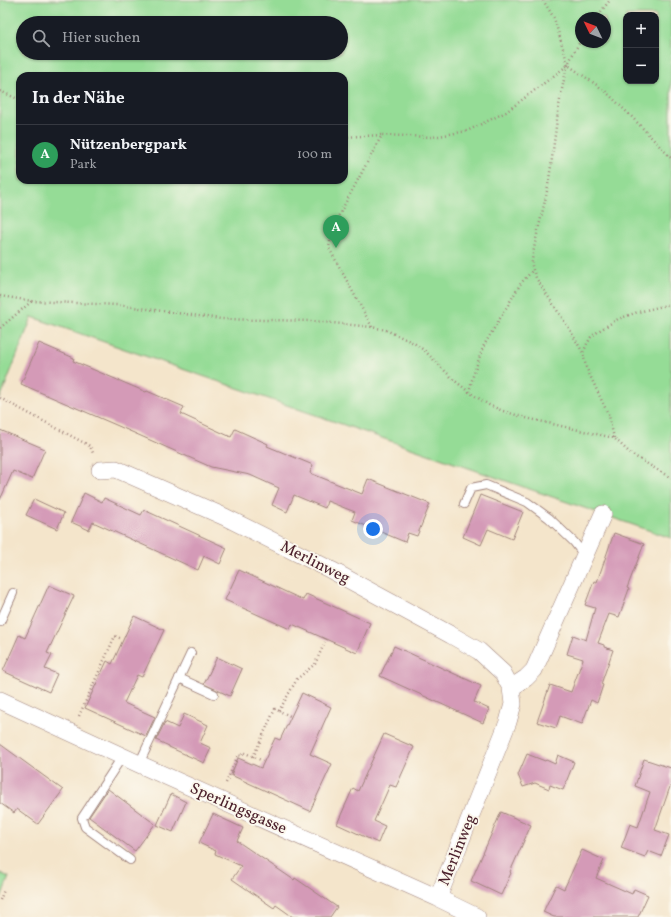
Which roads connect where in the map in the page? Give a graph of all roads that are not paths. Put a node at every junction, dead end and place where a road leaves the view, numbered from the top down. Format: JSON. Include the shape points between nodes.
{"nodes":[{"id":1,"x":100,"y":470,"type":"road end"},
{"id":2,"x":464,"y":504,"type":"dead end"},
{"id":3,"x":602,"y":514,"type":"dead end"},
{"id":4,"x":584,"y":556,"type":"junction"},
{"id":5,"x":13,"y":593,"type":"dead end"},
{"id":6,"x":0,"y":622,"type":"edge"},
{"id":7,"x":191,"y":653,"type":"dead end"},
{"id":8,"x":180,"y":678,"type":"junction"},
{"id":9,"x":511,"y":688,"type":"junction"},
{"id":10,"x":214,"y":694,"type":"dead end"},
{"id":11,"x":0,"y":700,"type":"edge"},
{"id":12,"x":122,"y":756,"type":"junction"},
{"id":13,"x":139,"y":764,"type":"junction"},
{"id":14,"x":130,"y":860,"type":"dead end"},
{"id":15,"x":438,"y":898,"type":"junction"},
{"id":16,"x":477,"y":917,"type":"edge"}],
"edges":[{"from":1,"to":9,"type":"street","name":"Merlinweg","via":[[116,468],[331,570],[479,652],[503,673]]},
{"from":2,"to":4,"type":"lane","via":[[471,488],[486,485],[527,502],[549,518],[574,542]]},
{"from":3,"to":4,"type":"street"},
{"from":4,"to":9,"type":"street","via":[[534,670]]},
{"from":5,"to":6,"type":"lane"},
{"from":7,"to":8,"type":"lane"},
{"from":8,"to":10,"type":"lane"},
{"from":8,"to":13,"type":"lane"},
{"from":9,"to":15,"type":"street","name":"Merlinweg","via":[[513,704],[508,722]]},
{"from":11,"to":12,"type":"street","name":"Sperlingsgasse"},
{"from":12,"to":13,"type":"street","name":"Sperlingsgasse"},
{"from":12,"to":14,"type":"lane","via":[[82,818],[85,827]]},
{"from":13,"to":15,"type":"street","name":"Sperlingsgasse"},
{"from":15,"to":16,"type":"street","name":"Sperlingsgasse"}]}
